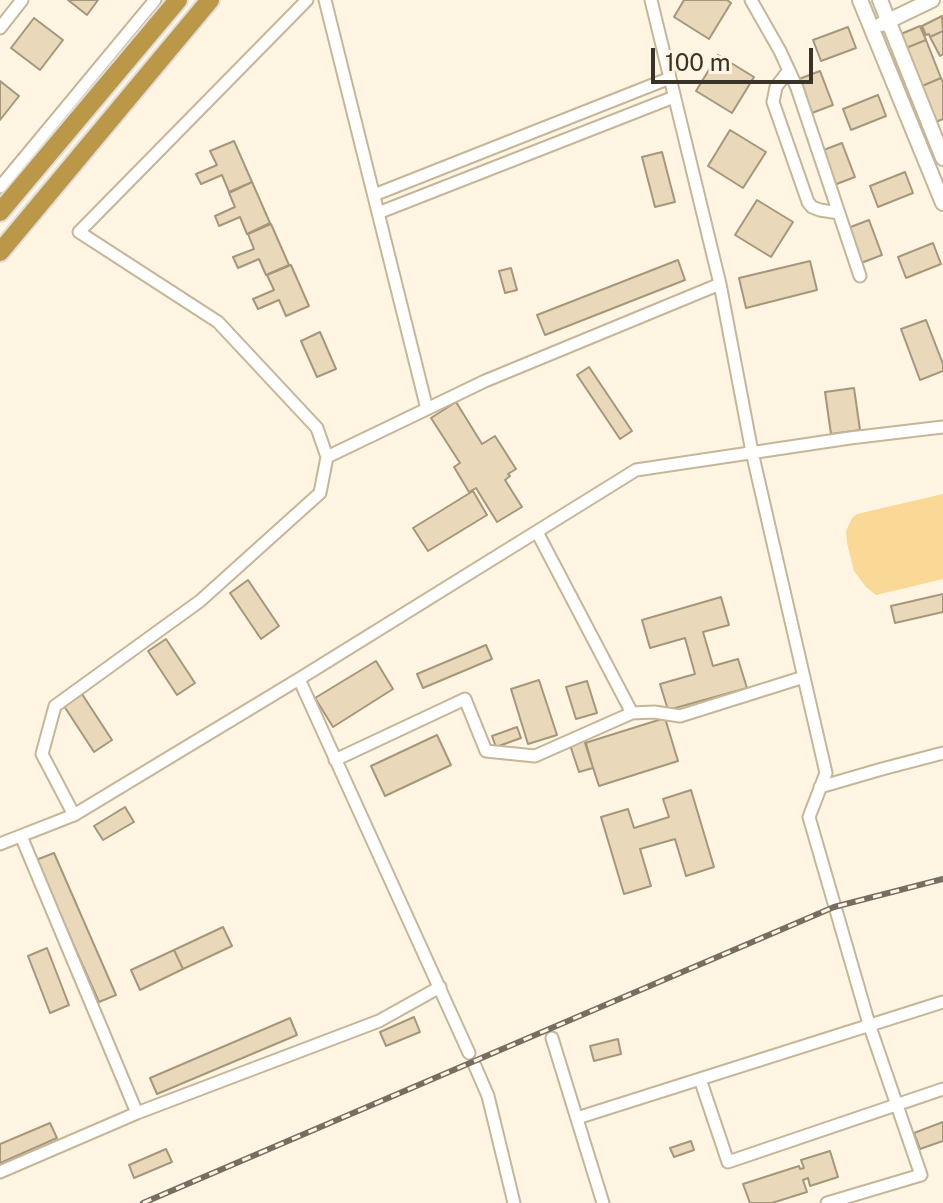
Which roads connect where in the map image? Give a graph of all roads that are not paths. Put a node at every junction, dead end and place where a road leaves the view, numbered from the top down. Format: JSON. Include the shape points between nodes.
{"nodes":[{"id":1,"x":22,"y":0,"type":"edge"},
{"id":2,"x":155,"y":0,"type":"edge"},
{"id":3,"x":178,"y":0,"type":"edge"},
{"id":4,"x":210,"y":0,"type":"edge"},
{"id":5,"x":307,"y":0,"type":"edge"},
{"id":6,"x":325,"y":0,"type":"edge"},
{"id":7,"x":651,"y":0,"type":"edge"},
{"id":8,"x":751,"y":0,"type":"edge"},
{"id":9,"x":860,"y":0,"type":"edge"},
{"id":10,"x":880,"y":0,"type":"edge"},
{"id":11,"x":932,"y":0,"type":"edge"},
{"id":12,"x":889,"y":22,"type":"junction"},
{"id":13,"x":0,"y":28,"type":"edge"},
{"id":14,"x":871,"y":29,"type":"junction"},
{"id":15,"x":789,"y":70,"type":"junction"},
{"id":16,"x":670,"y":78,"type":"junction"},
{"id":17,"x":674,"y":97,"type":"junction"},
{"id":18,"x":943,"y":158,"type":"edge"},
{"id":19,"x":0,"y":187,"type":"edge"},
{"id":20,"x":374,"y":195,"type":"junction"},
{"id":21,"x":943,"y":203,"type":"edge"},
{"id":22,"x":0,"y":212,"type":"edge"},
{"id":23,"x":378,"y":213,"type":"junction"},
{"id":24,"x":839,"y":213,"type":"junction"},
{"id":25,"x":0,"y":252,"type":"edge"},
{"id":26,"x":860,"y":276,"type":"dead end"},
{"id":27,"x":720,"y":284,"type":"junction"},
{"id":28,"x":427,"y":409,"type":"junction"},
{"id":29,"x":943,"y":427,"type":"edge"},
{"id":30,"x":752,"y":452,"type":"junction"},
{"id":31,"x":327,"y":457,"type":"junction"},
{"id":32,"x":537,"y":532,"type":"junction"},
{"id":33,"x":804,"y":677,"type":"junction"},
{"id":34,"x":299,"y":679,"type":"junction"},
{"id":35,"x":632,"y":713,"type":"junction"},
{"id":36,"x":943,"y":753,"type":"edge"},
{"id":37,"x":335,"y":760,"type":"junction"},
{"id":38,"x":820,"y":787,"type":"junction"},
{"id":39,"x":74,"y":815,"type":"junction"},
{"id":40,"x":21,"y":836,"type":"junction"},
{"id":41,"x":0,"y":844,"type":"edge"},
{"id":42,"x":440,"y":987,"type":"junction"},
{"id":43,"x":943,"y":1002,"type":"edge"},
{"id":44,"x":869,"y":1024,"type":"junction"},
{"id":45,"x":552,"y":1038,"type":"dead end"},
{"id":46,"x":469,"y":1053,"type":"dead end"},
{"id":47,"x":475,"y":1066,"type":"dead end"},
{"id":48,"x":700,"y":1079,"type":"junction"},
{"id":49,"x":943,"y":1089,"type":"edge"},
{"id":50,"x":896,"y":1104,"type":"junction"},
{"id":51,"x":137,"y":1113,"type":"junction"},
{"id":52,"x":577,"y":1118,"type":"junction"},
{"id":53,"x":0,"y":1172,"type":"edge"},
{"id":54,"x":861,"y":1198,"type":"edge"},
{"id":55,"x":514,"y":1203,"type":"edge"},
{"id":56,"x":603,"y":1203,"type":"edge"},
{"id":57,"x":827,"y":1203,"type":"edge"}],
"edges":[{"from":1,"to":13,"type":"street"},
{"from":2,"to":19,"type":"street"},
{"from":3,"to":22,"type":"highway"},
{"from":4,"to":25,"type":"highway"},
{"from":5,"to":31,"type":"street","via":[[79,232],[218,322],[317,428]]},
{"from":6,"to":20,"type":"street"},
{"from":7,"to":16,"type":"street"},
{"from":8,"to":15,"type":"street"},
{"from":9,"to":14,"type":"street"},
{"from":10,"to":12,"type":"street"},
{"from":11,"to":12,"type":"street"},
{"from":12,"to":14,"type":"street"},
{"from":12,"to":18,"type":"street"},
{"from":14,"to":21,"type":"street"},
{"from":15,"to":24,"type":"street"},
{"from":15,"to":24,"type":"street","via":[[776,87],[773,102],[808,202]]},
{"from":16,"to":17,"type":"street"},
{"from":16,"to":20,"type":"street"},
{"from":17,"to":23,"type":"street"},
{"from":17,"to":27,"type":"street"},
{"from":20,"to":23,"type":"street"},
{"from":23,"to":28,"type":"street"},
{"from":24,"to":26,"type":"street"},
{"from":27,"to":28,"type":"street"},
{"from":27,"to":30,"type":"street"},
{"from":28,"to":31,"type":"street"},
{"from":29,"to":30,"type":"street"},
{"from":30,"to":32,"type":"street","via":[[636,470]]},
{"from":30,"to":33,"type":"street"},
{"from":31,"to":39,"type":"street","via":[[320,493],[200,601],[55,706],[42,754]]},
{"from":32,"to":34,"type":"street"},
{"from":32,"to":35,"type":"street"},
{"from":33,"to":35,"type":"street","via":[[680,716]]},
{"from":33,"to":38,"type":"street","via":[[826,773]]},
{"from":34,"to":37,"type":"street"},
{"from":34,"to":39,"type":"street"},
{"from":35,"to":37,"type":"street","via":[[535,756],[486,751],[465,699]]},
{"from":36,"to":38,"type":"street"},
{"from":37,"to":42,"type":"street"},
{"from":38,"to":44,"type":"street","via":[[809,817]]},
{"from":39,"to":40,"type":"street"},
{"from":40,"to":41,"type":"street"},
{"from":40,"to":51,"type":"street"},
{"from":42,"to":46,"type":"street"},
{"from":42,"to":51,"type":"street","via":[[379,1021]]},
{"from":43,"to":44,"type":"street"},
{"from":44,"to":48,"type":"street"},
{"from":44,"to":50,"type":"street"},
{"from":45,"to":52,"type":"street"},
{"from":47,"to":55,"type":"street","via":[[488,1096]]},
{"from":48,"to":50,"type":"street","via":[[728,1162]]},
{"from":48,"to":52,"type":"street"},
{"from":49,"to":50,"type":"street"},
{"from":50,"to":54,"type":"street","via":[[921,1175]]},
{"from":51,"to":53,"type":"street"},
{"from":52,"to":56,"type":"street"},
{"from":54,"to":57,"type":"street"}]}
